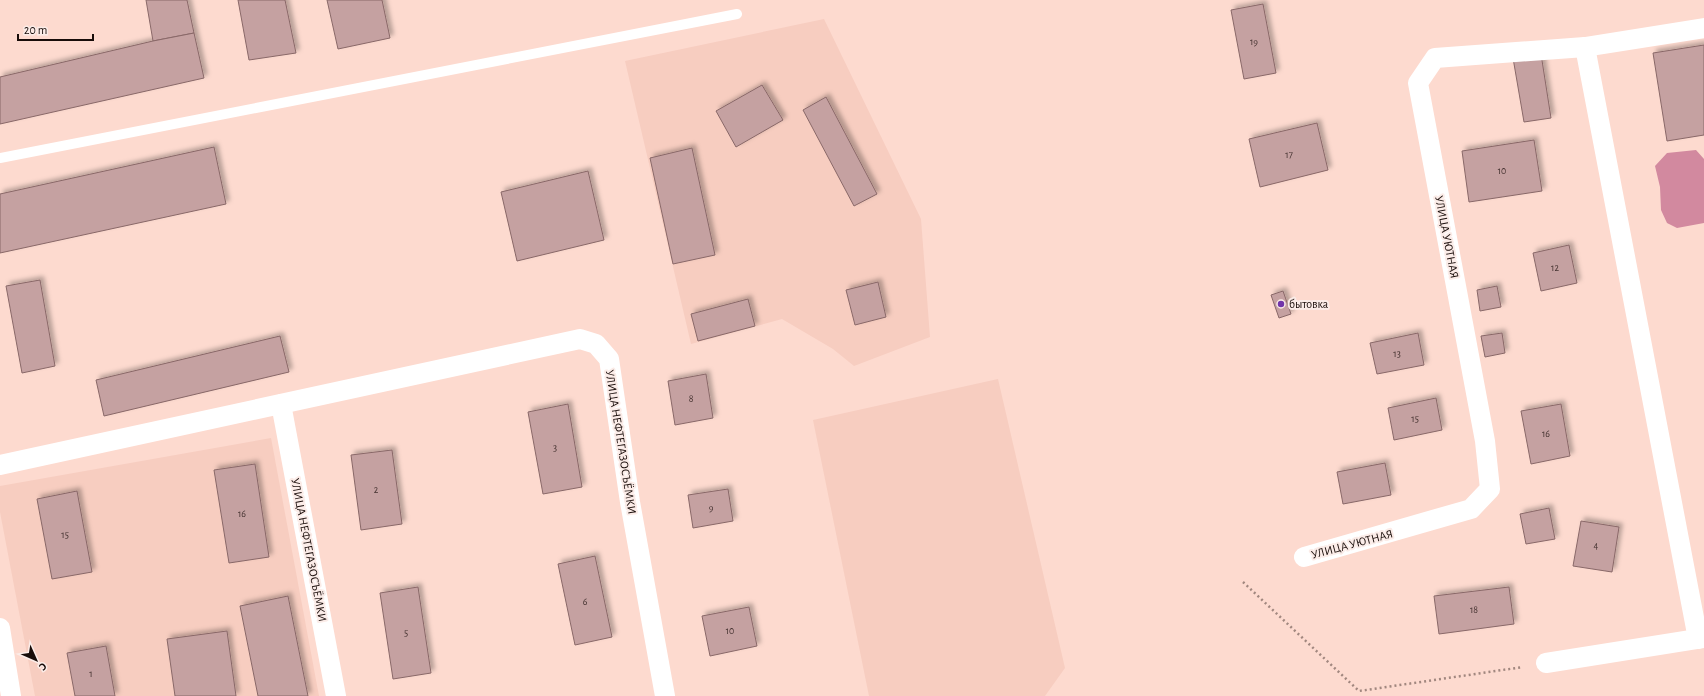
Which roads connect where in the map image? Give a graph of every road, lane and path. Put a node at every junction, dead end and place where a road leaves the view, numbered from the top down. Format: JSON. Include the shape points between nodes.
{"nodes":[{"id":1,"x":737,"y":14,"type":"dead end"},
{"id":2,"x":1704,"y":28,"type":"edge"},
{"id":3,"x":1585,"y":47,"type":"junction"},
{"id":4,"x":0,"y":158,"type":"edge"},
{"id":5,"x":281,"y":404,"type":"junction"},
{"id":6,"x":0,"y":465,"type":"edge"},
{"id":7,"x":1304,"y":557,"type":"dead end"},
{"id":8,"x":1243,"y":582,"type":"dead end"},
{"id":9,"x":0,"y":628,"type":"edge"},
{"id":10,"x":1701,"y":639,"type":"edge"},
{"id":11,"x":1546,"y":663,"type":"joint"},
{"id":12,"x":11,"y":696,"type":"edge"},
{"id":13,"x":336,"y":696,"type":"edge"},
{"id":14,"x":665,"y":696,"type":"edge"}],
"edges":[{"from":1,"to":4,"type":"lane"},
{"from":2,"to":3,"type":"street","name":"УЛИЦА УЮТНАЯ"},
{"from":3,"to":7,"type":"street","name":"УЛИЦА УЮТНАЯ","via":[[1435,58],[1418,83],[1485,441],[1490,489],[1471,510]]},
{"from":3,"to":10,"type":"street"},
{"from":5,"to":6,"type":"street","name":"УЛИЦА НЕФТЕГАЗОСЪЁМКИ"},
{"from":5,"to":13,"type":"street","name":"УЛИЦА НЕФТЕГАЗОСЪЁМКИ"},
{"from":5,"to":14,"type":"street","name":"УЛИЦА НЕФТЕГАЗОСЪЁМКИ","via":[[580,339],[596,344],[609,359],[630,502]]},
{"from":8,"to":11,"type":"path","via":[[1359,691]]},
{"from":9,"to":12,"type":"street"},
{"from":10,"to":11,"type":"street"}]}
